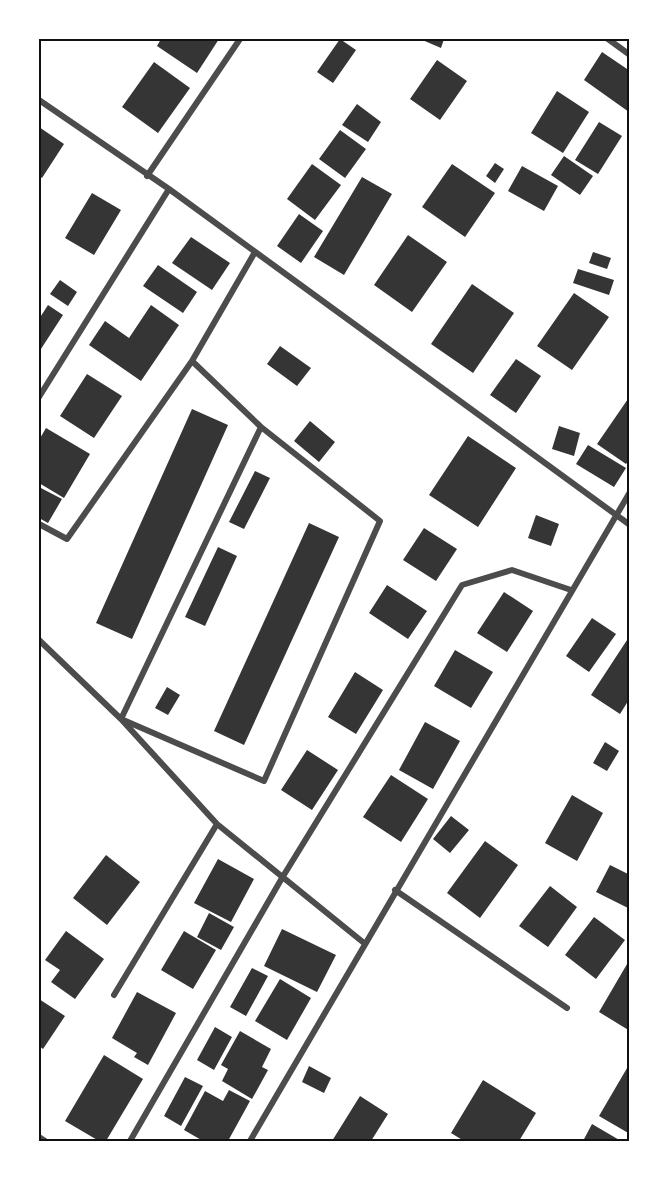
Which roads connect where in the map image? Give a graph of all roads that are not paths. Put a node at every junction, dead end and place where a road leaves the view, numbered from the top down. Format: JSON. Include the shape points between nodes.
{"nodes":[{"id":1,"x":240,"y":39,"type":"edge"},
{"id":2,"x":608,"y":39,"type":"edge"},
{"id":3,"x":630,"y":55,"type":"edge"},
{"id":4,"x":39,"y":100,"type":"edge"},
{"id":5,"x":147,"y":176,"type":"junction"},
{"id":6,"x":169,"y":189,"type":"junction"},
{"id":7,"x":255,"y":252,"type":"junction"},
{"id":8,"x":192,"y":361,"type":"junction"},
{"id":9,"x":39,"y":397,"type":"edge"},
{"id":10,"x":261,"y":427,"type":"junction"},
{"id":11,"x":630,"y":492,"type":"edge"},
{"id":12,"x":616,"y":516,"type":"junction"},
{"id":13,"x":39,"y":524,"type":"edge"},
{"id":14,"x":630,"y":525,"type":"edge"},
{"id":15,"x":571,"y":590,"type":"junction"},
{"id":16,"x":39,"y":640,"type":"edge"},
{"id":17,"x":120,"y":719,"type":"junction"},
{"id":18,"x":217,"y":824,"type":"junction"},
{"id":19,"x":282,"y":878,"type":"junction"},
{"id":20,"x":395,"y":890,"type":"junction"},
{"id":21,"x":364,"y":944,"type":"junction"},
{"id":22,"x":114,"y":995,"type":"dead end"},
{"id":23,"x":567,"y":1008,"type":"dead end"},
{"id":24,"x":39,"y":1137,"type":"edge"},
{"id":25,"x":45,"y":1141,"type":"edge"},
{"id":26,"x":130,"y":1141,"type":"edge"},
{"id":27,"x":249,"y":1141,"type":"edge"}],
"edges":[{"from":1,"to":5,"type":"street"},
{"from":2,"to":3,"type":"street"},
{"from":4,"to":5,"type":"street"},
{"from":5,"to":6,"type":"street"},
{"from":6,"to":7,"type":"street"},
{"from":6,"to":9,"type":"street"},
{"from":7,"to":8,"type":"street"},
{"from":7,"to":12,"type":"street"},
{"from":8,"to":10,"type":"street"},
{"from":8,"to":13,"type":"street","via":[[67,539]]},
{"from":10,"to":17,"type":"street"},
{"from":10,"to":17,"type":"street","via":[[380,521],[264,781]]},
{"from":11,"to":12,"type":"street"},
{"from":12,"to":14,"type":"street"},
{"from":12,"to":15,"type":"street"},
{"from":15,"to":19,"type":"street","via":[[512,570],[462,585]]},
{"from":15,"to":20,"type":"street"},
{"from":16,"to":17,"type":"street"},
{"from":17,"to":18,"type":"street"},
{"from":18,"to":19,"type":"street"},
{"from":18,"to":22,"type":"street"},
{"from":19,"to":21,"type":"street"},
{"from":19,"to":26,"type":"street"},
{"from":20,"to":21,"type":"street"},
{"from":20,"to":23,"type":"street"},
{"from":21,"to":27,"type":"street"},
{"from":24,"to":25,"type":"street"}]}
